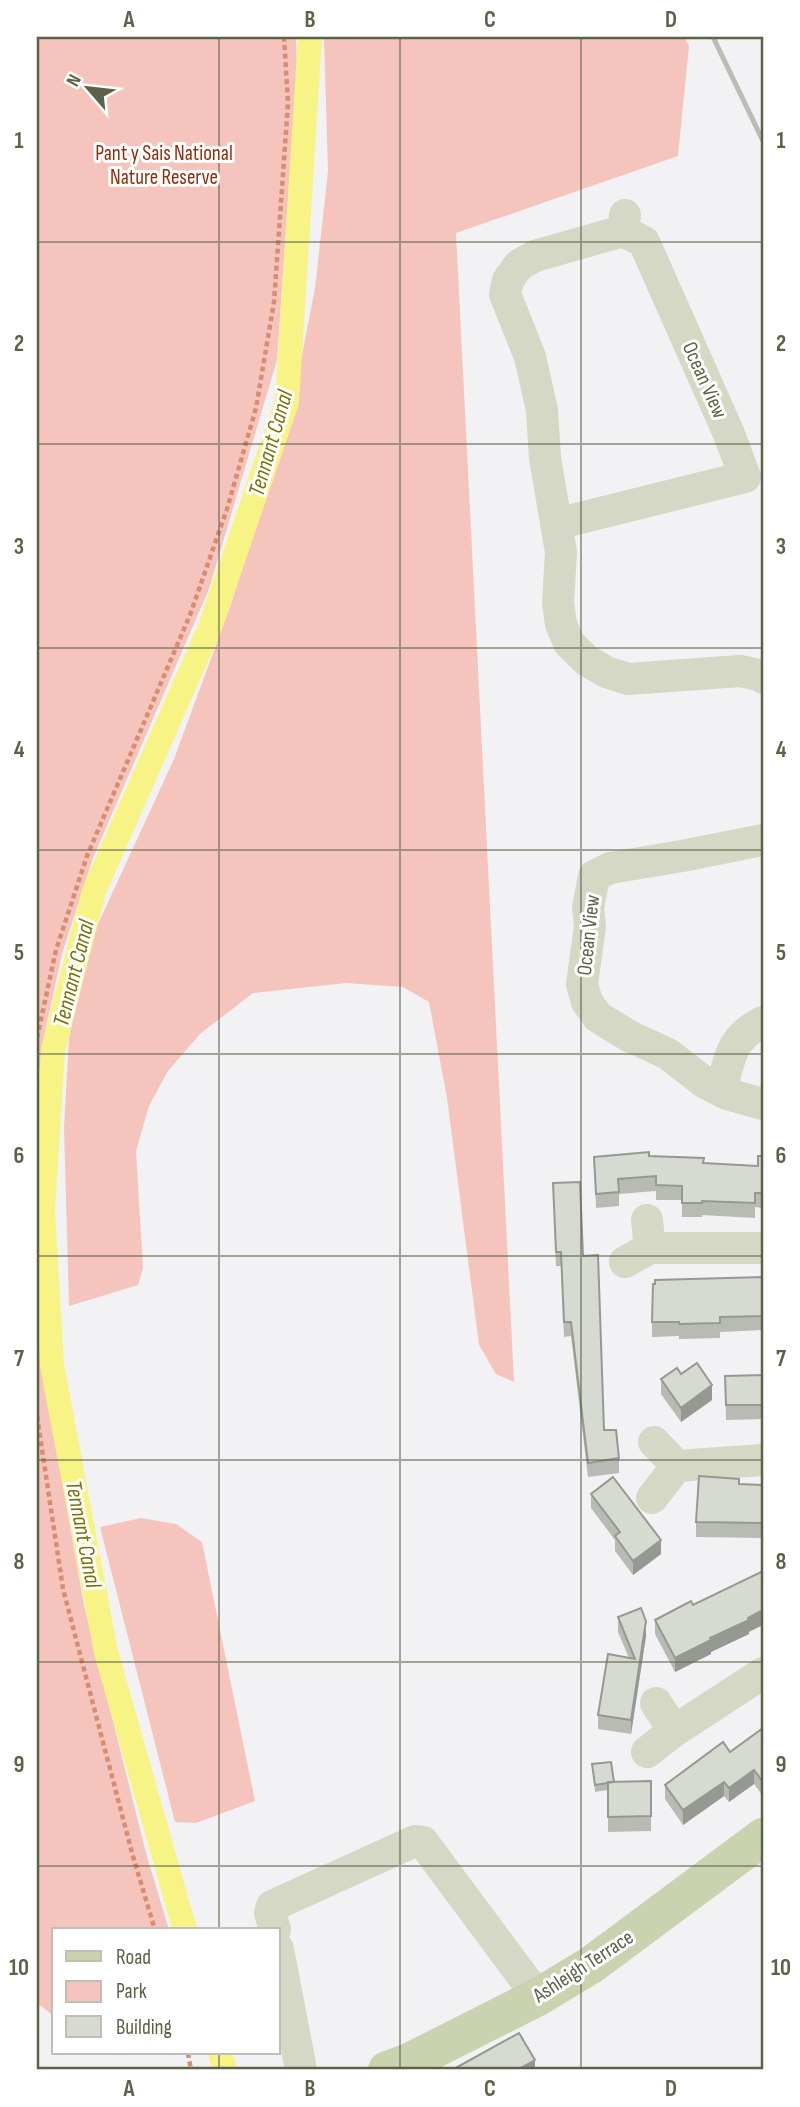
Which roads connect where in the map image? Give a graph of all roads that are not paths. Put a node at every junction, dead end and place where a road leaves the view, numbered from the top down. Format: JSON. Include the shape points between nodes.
{"nodes":[{"id":1,"x":556,"y":524,"type":"junction"},
{"id":2,"x":763,"y":678,"type":"edge"},
{"id":3,"x":763,"y":840,"type":"edge"},
{"id":4,"x":763,"y":1022,"type":"edge"},
{"id":5,"x":721,"y":1091,"type":"junction"},
{"id":6,"x":763,"y":1104,"type":"edge"},
{"id":7,"x":640,"y":1244,"type":"dead end"},
{"id":8,"x":763,"y":1248,"type":"edge"},
{"id":9,"x":654,"y":1442,"type":"dead end"},
{"id":10,"x":763,"y":1460,"type":"edge"},
{"id":11,"x":677,"y":1466,"type":"junction"},
{"id":12,"x":652,"y":1498,"type":"dead end"},
{"id":13,"x":763,"y":1674,"type":"edge"},
{"id":14,"x":656,"y":1703,"type":"dead end"},
{"id":15,"x":674,"y":1731,"type":"junction"},
{"id":16,"x":647,"y":1752,"type":"dead end"},
{"id":17,"x":763,"y":1837,"type":"edge"},
{"id":18,"x":274,"y":1928,"type":"edge"},
{"id":19,"x":280,"y":1960,"type":"edge"},
{"id":20,"x":538,"y":1997,"type":"junction"},
{"id":21,"x":301,"y":2070,"type":"edge"},
{"id":22,"x":387,"y":2070,"type":"edge"}],
"edges":[{"from":1,"to":1,"type":"street","name":"Ocean View","via":[[542,410],[530,357],[505,295],[508,280],[519,265],[535,256],[624,223],[644,242],[745,477]]},
{"from":1,"to":2,"type":"street","name":"Ocean View","via":[[561,552],[561,624],[569,643],[586,660],[628,679],[740,671]]},
{"from":3,"to":5,"type":"street","name":"Ocean View","via":[[610,867],[594,876],[588,908],[582,984],[587,1002],[598,1017],[668,1054]]},
{"from":4,"to":5,"type":"street","via":[[737,1041]]},
{"from":5,"to":6,"type":"street","name":"Ocean View"},
{"from":7,"to":8,"type":"street"},
{"from":9,"to":11,"type":"street"},
{"from":10,"to":11,"type":"street"},
{"from":11,"to":12,"type":"street"},
{"from":13,"to":15,"type":"street"},
{"from":14,"to":15,"type":"street"},
{"from":15,"to":16,"type":"street"},
{"from":17,"to":20,"type":"main road","name":"Ashleigh Terrace","via":[[591,1965]]},
{"from":18,"to":20,"type":"street","via":[[272,1906],[415,1841],[423,1842]]},
{"from":19,"to":21,"type":"street"},
{"from":20,"to":22,"type":"main road","name":"Ashleigh Terrace"}]}
